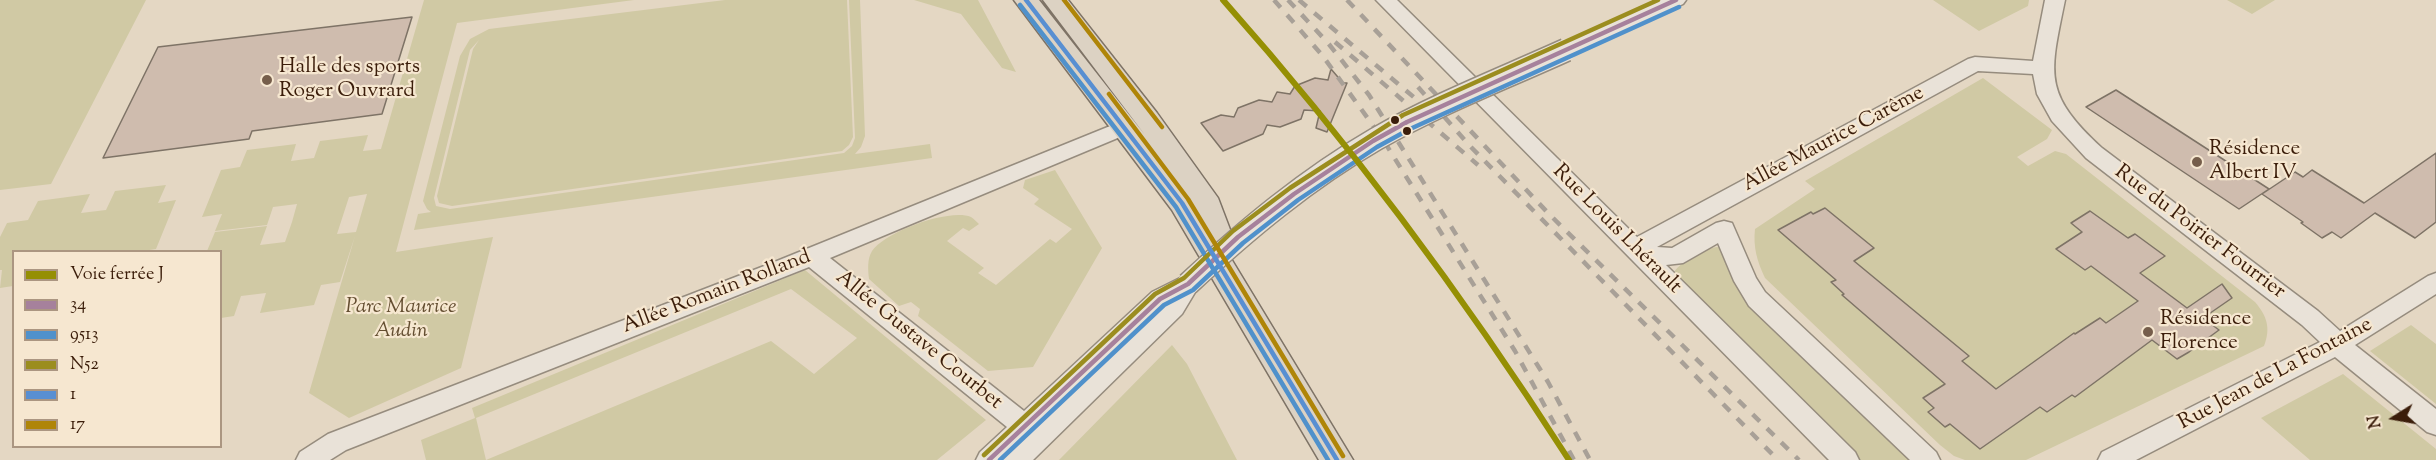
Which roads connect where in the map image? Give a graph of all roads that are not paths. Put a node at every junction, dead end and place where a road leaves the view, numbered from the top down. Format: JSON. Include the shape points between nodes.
{"nodes":[{"id":1,"x":1026,"y":0,"type":"edge"},
{"id":2,"x":1055,"y":0,"type":"edge"},
{"id":3,"x":1386,"y":0,"type":"edge"},
{"id":4,"x":1676,"y":0,"type":"edge"},
{"id":5,"x":2055,"y":0,"type":"edge"},
{"id":6,"x":2043,"y":68,"type":"junction"},
{"id":7,"x":1125,"y":127,"type":"junction"},
{"id":8,"x":1637,"y":251,"type":"junction"},
{"id":9,"x":812,"y":256,"type":"junction"},
{"id":10,"x":1675,"y":257,"type":"junction"},
{"id":11,"x":2436,"y":282,"type":"edge"},
{"id":12,"x":1188,"y":284,"type":"junction"},
{"id":13,"x":1669,"y":284,"type":"junction"},
{"id":14,"x":1242,"y":301,"type":"junction"},
{"id":15,"x":2338,"y":343,"type":"junction"},
{"id":16,"x":2436,"y":424,"type":"edge"},
{"id":17,"x":1024,"y":426,"type":"junction"},
{"id":18,"x":309,"y":460,"type":"edge"},
{"id":19,"x":988,"y":460,"type":"edge"},
{"id":20,"x":1016,"y":460,"type":"edge"},
{"id":21,"x":1337,"y":460,"type":"edge"},
{"id":22,"x":1846,"y":460,"type":"edge"},
{"id":23,"x":1927,"y":460,"type":"edge"},
{"id":24,"x":2111,"y":460,"type":"edge"}],
"edges":[{"from":1,"to":7,"type":"main road"},
{"from":2,"to":14,"type":"main road","via":[[1208,205]]},
{"from":3,"to":8,"type":"street","name":"Rue Louis Lhérault"},
{"from":4,"to":12,"type":"street","bridge":true,"via":[[1373,141],[1238,237]]},
{"from":5,"to":6,"type":"street","name":"Rue du Poirier Fourrier"},
{"from":6,"to":8,"type":"street","name":"Allée Maurice Carême","via":[[1975,64]]},
{"from":6,"to":15,"type":"street","name":"Rue du Poirier Fourrier","via":[[2044,88],[2072,133]]},
{"from":7,"to":9,"type":"street","name":"Allée Romain Rolland"},
{"from":7,"to":14,"type":"main road","via":[[1182,203]]},
{"from":8,"to":10,"type":"street"},
{"from":8,"to":13,"type":"street","name":"Rue Louis Lhérault"},
{"from":9,"to":17,"type":"street","name":"Allée Gustave Courbet"},
{"from":9,"to":18,"type":"street","name":"Allée Romain Rolland","via":[[337,442]]},
{"from":10,"to":13,"type":"street"},
{"from":10,"to":23,"type":"street","via":[[1724,229],[1757,299]]},
{"from":11,"to":15,"type":"street","name":"Rue Jean de La Fontaine"},
{"from":12,"to":17,"type":"street","via":[[1160,299]]},
{"from":12,"to":20,"type":"street","via":[[1174,307]]},
{"from":13,"to":22,"type":"street","name":"Rue Louis Lhérault"},
{"from":14,"to":21,"type":"main road"},
{"from":15,"to":16,"type":"street","name":"Rue du Poirier Fourrier"},
{"from":15,"to":24,"type":"street","name":"Rue Jean de La Fontaine"},
{"from":17,"to":19,"type":"street"}]}
